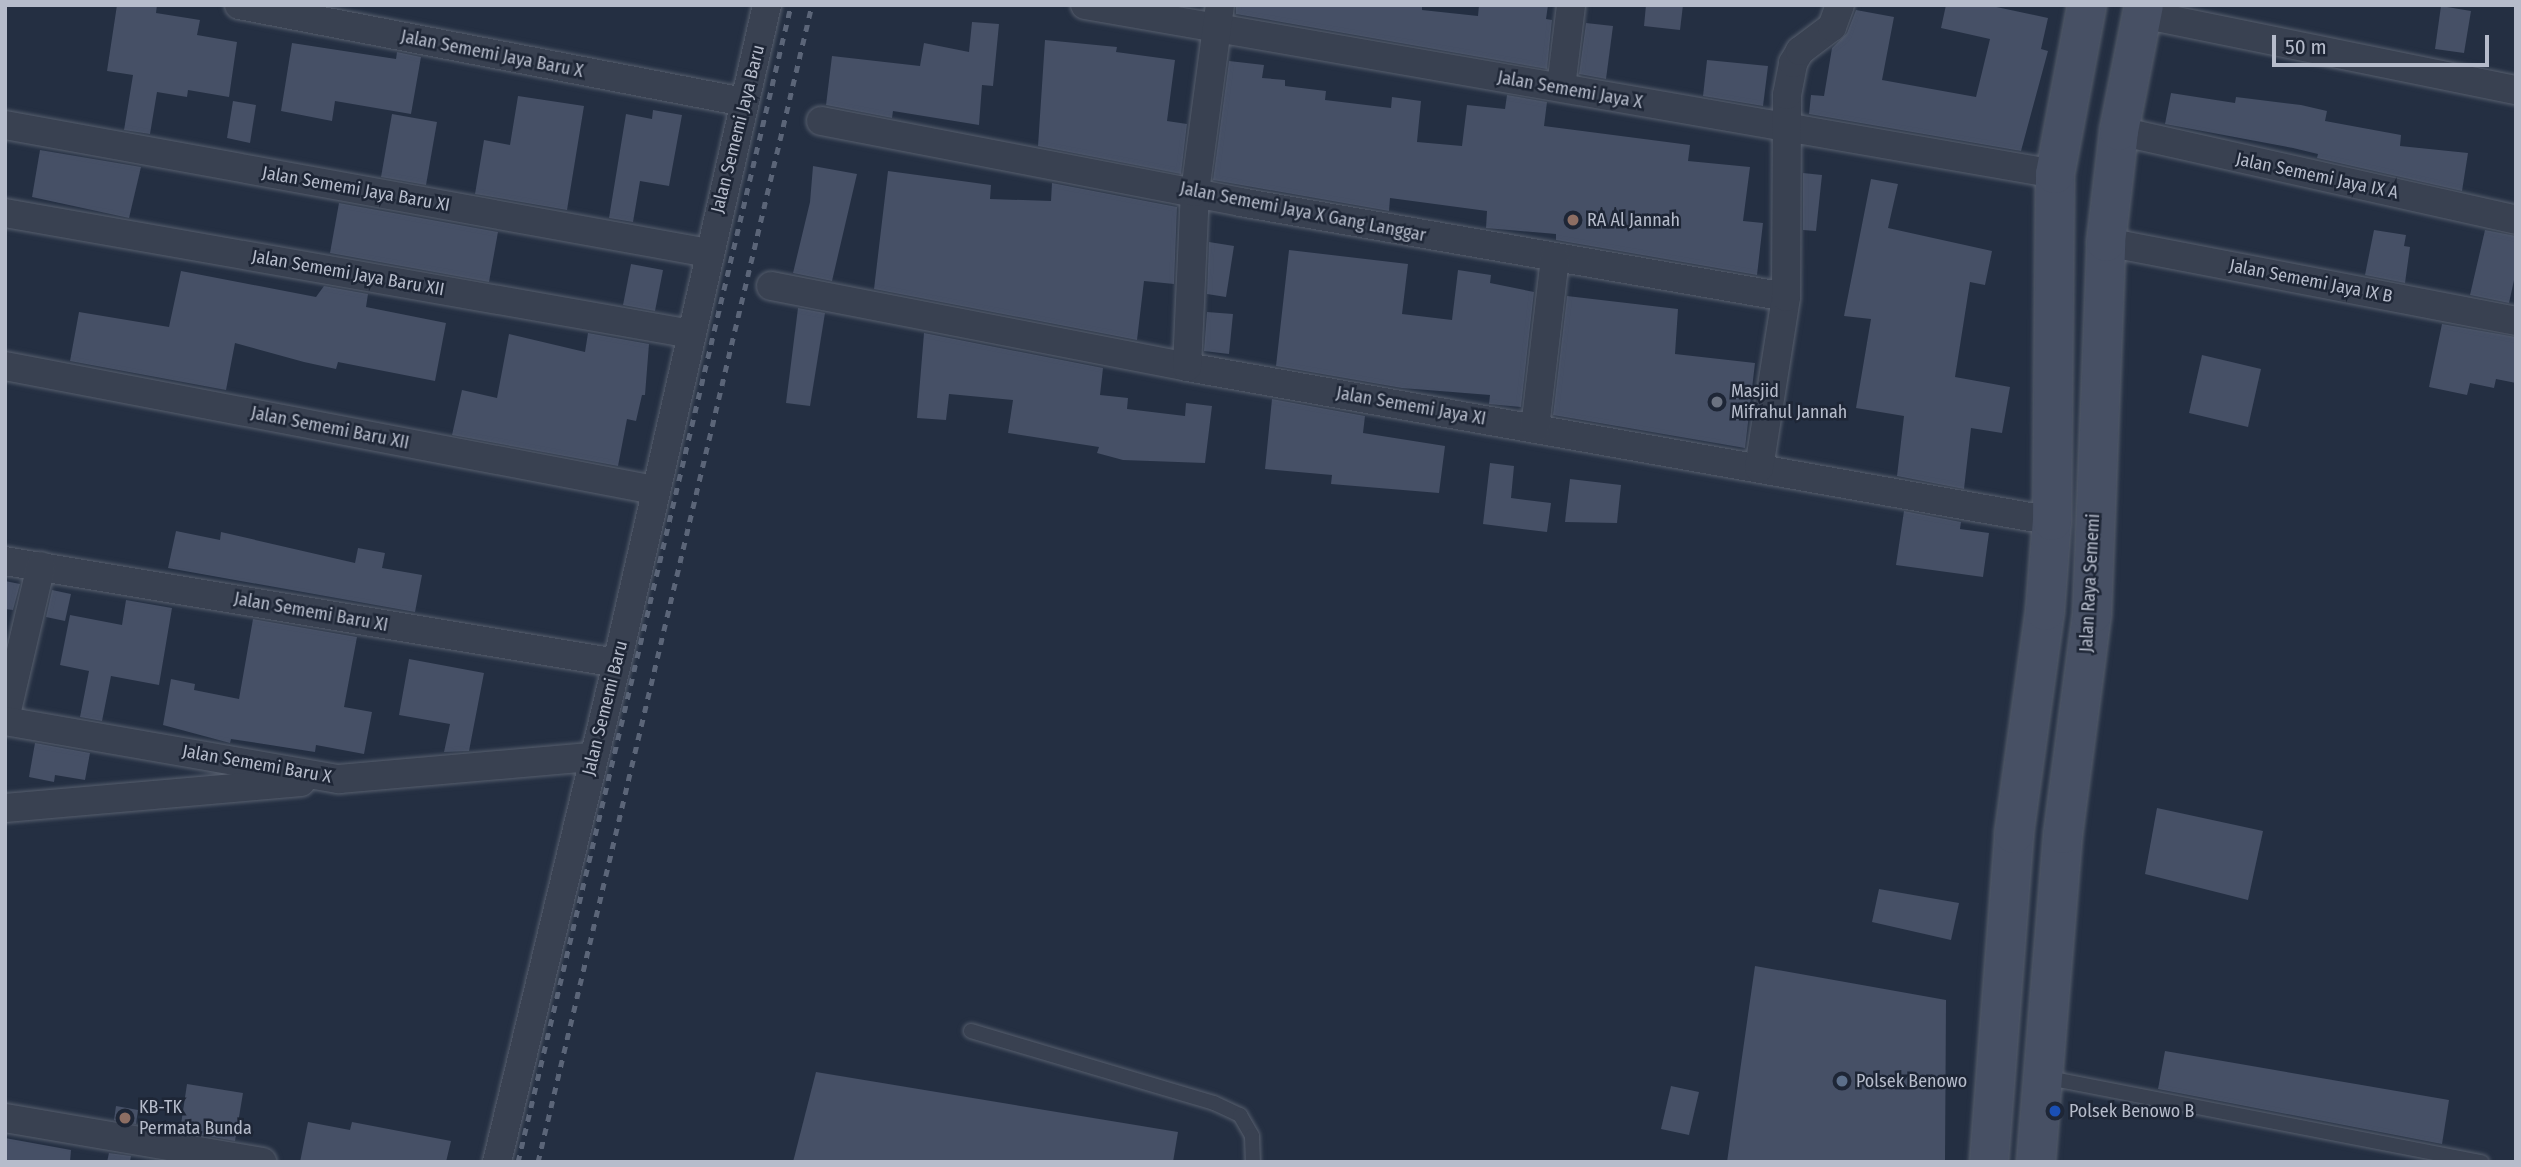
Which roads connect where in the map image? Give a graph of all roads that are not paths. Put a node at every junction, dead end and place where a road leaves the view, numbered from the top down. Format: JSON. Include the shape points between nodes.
{"nodes":[{"id":1,"x":239,"y":5,"type":"edge"},
{"id":2,"x":768,"y":5,"type":"edge"},
{"id":3,"x":1085,"y":5,"type":"edge"},
{"id":4,"x":1572,"y":5,"type":"edge"},
{"id":5,"x":1840,"y":5,"type":"edge"},
{"id":6,"x":2087,"y":5,"type":"edge"},
{"id":7,"x":2143,"y":10,"type":"edge"},
{"id":8,"x":1218,"y":16,"type":"edge"},
{"id":9,"x":1561,"y":88,"type":"junction"},
{"id":10,"x":2516,"y":90,"type":"edge"},
{"id":11,"x":744,"y":102,"type":"junction"},
{"id":12,"x":821,"y":121,"type":"dead end"},
{"id":13,"x":5,"y":125,"type":"edge"},
{"id":14,"x":1789,"y":130,"type":"junction"},
{"id":15,"x":2119,"y":131,"type":"junction"},
{"id":16,"x":2056,"y":174,"type":"junction"},
{"id":17,"x":1195,"y":192,"type":"junction"},
{"id":18,"x":5,"y":213,"type":"edge"},
{"id":19,"x":2516,"y":220,"type":"edge"},
{"id":20,"x":2106,"y":242,"type":"junction"},
{"id":21,"x":708,"y":253,"type":"junction"},
{"id":22,"x":1555,"y":258,"type":"junction"},
{"id":23,"x":771,"y":286,"type":"dead end"},
{"id":24,"x":1786,"y":297,"type":"junction"},
{"id":25,"x":2516,"y":321,"type":"edge"},
{"id":26,"x":691,"y":334,"type":"junction"},
{"id":27,"x":5,"y":366,"type":"edge"},
{"id":28,"x":1186,"y":366,"type":"junction"},
{"id":29,"x":1535,"y":428,"type":"junction"},
{"id":30,"x":1759,"y":468,"type":"junction"},
{"id":31,"x":654,"y":491,"type":"junction"},
{"id":32,"x":2052,"y":521,"type":"junction"},
{"id":33,"x":5,"y":561,"type":"edge"},
{"id":34,"x":41,"y":566,"type":"junction"},
{"id":35,"x":617,"y":663,"type":"junction"},
{"id":36,"x":5,"y":720,"type":"edge"},
{"id":37,"x":593,"y":757,"type":"junction"},
{"id":38,"x":339,"y":779,"type":"junction"},
{"id":39,"x":5,"y":808,"type":"edge"},
{"id":40,"x":971,"y":1031,"type":"dead end"},
{"id":41,"x":2040,"y":1076,"type":"junction"},
{"id":42,"x":5,"y":1118,"type":"edge"},
{"id":43,"x":262,"y":1162,"type":"edge"},
{"id":44,"x":497,"y":1162,"type":"edge"},
{"id":45,"x":1253,"y":1162,"type":"edge"},
{"id":46,"x":1989,"y":1162,"type":"edge"},
{"id":47,"x":2036,"y":1162,"type":"edge"},
{"id":48,"x":2482,"y":1162,"type":"edge"}],
"edges":[{"from":1,"to":11,"type":"street","name":"Jalan Sememi Jaya Baru X"},
{"from":2,"to":11,"type":"street","name":"Jalan Sememi Jaya Baru"},
{"from":3,"to":8,"type":"street","name":"Jalan Sememi Jaya X"},
{"from":4,"to":9,"type":"street"},
{"from":5,"to":14,"type":"street","via":[[1832,27],[1800,51],[1793,63],[1787,95]]},
{"from":6,"to":16,"type":"main road"},
{"from":7,"to":10,"type":"street"},
{"from":7,"to":15,"type":"main road","name":"Jalan Raya Sememi"},
{"from":8,"to":9,"type":"street","name":"Jalan Sememi Jaya X"},
{"from":8,"to":17,"type":"street"},
{"from":9,"to":14,"type":"street","name":"Jalan Sememi Jaya X"},
{"from":11,"to":21,"type":"street","name":"Jalan Sememi Jaya Baru"},
{"from":12,"to":17,"type":"street","name":"Jalan Sememi Jaya X Gang Langgar"},
{"from":13,"to":21,"type":"street","name":"Jalan Sememi Jaya Baru XI"},
{"from":14,"to":16,"type":"street","name":"Jalan Sememi Jaya X"},
{"from":14,"to":24,"type":"street"},
{"from":15,"to":19,"type":"street","name":"Jalan Sememi Jaya IX A"},
{"from":15,"to":20,"type":"main road","name":"Jalan Raya Sememi"},
{"from":16,"to":32,"type":"main road"},
{"from":17,"to":22,"type":"street","name":"Jalan Sememi Jaya X Gang Langgar"},
{"from":17,"to":28,"type":"street"},
{"from":18,"to":26,"type":"street","name":"Jalan Sememi Jaya Baru XII"},
{"from":20,"to":25,"type":"street","name":"Jalan Sememi Jaya IX B"},
{"from":20,"to":41,"type":"main road","name":"Jalan Raya Sememi","via":[[2092,614],[2063,834]]},
{"from":21,"to":26,"type":"street","name":"Jalan Sememi Baru"},
{"from":22,"to":24,"type":"street","name":"Jalan Sememi Jaya X Gang Langgar"},
{"from":22,"to":29,"type":"street"},
{"from":23,"to":28,"type":"street","name":"Jalan Sememi Jaya XI"},
{"from":24,"to":30,"type":"street"},
{"from":26,"to":31,"type":"street","name":"Jalan Sememi Baru"},
{"from":27,"to":31,"type":"street","name":"Jalan Sememi Baru XII"},
{"from":28,"to":29,"type":"street","name":"Jalan Sememi Jaya XI"},
{"from":29,"to":30,"type":"street","name":"Jalan Sememi Jaya XI"},
{"from":30,"to":32,"type":"street","name":"Jalan Sememi Jaya XI"},
{"from":31,"to":35,"type":"street","name":"Jalan Sememi Baru"},
{"from":32,"to":46,"type":"main road","via":[[2045,611],[2014,834]]},
{"from":33,"to":34,"type":"street","name":"Jalan Sememi Baru XI"},
{"from":34,"to":35,"type":"street","name":"Jalan Sememi Baru XI"},
{"from":34,"to":36,"type":"street"},
{"from":35,"to":37,"type":"street","name":"Jalan Sememi Baru"},
{"from":36,"to":38,"type":"street","name":"Jalan Sememi Baru X"},
{"from":37,"to":38,"type":"street","name":"Jalan Sememi Baru X"},
{"from":37,"to":44,"type":"street","name":"Jalan Sememi Baru"},
{"from":38,"to":39,"type":"street"},
{"from":40,"to":45,"type":"lane","via":[[1214,1103],[1240,1115],[1252,1136]]},
{"from":41,"to":47,"type":"main road","name":"Jalan Raya Sememi"},
{"from":41,"to":48,"type":"lane"},
{"from":42,"to":43,"type":"street"}]}
